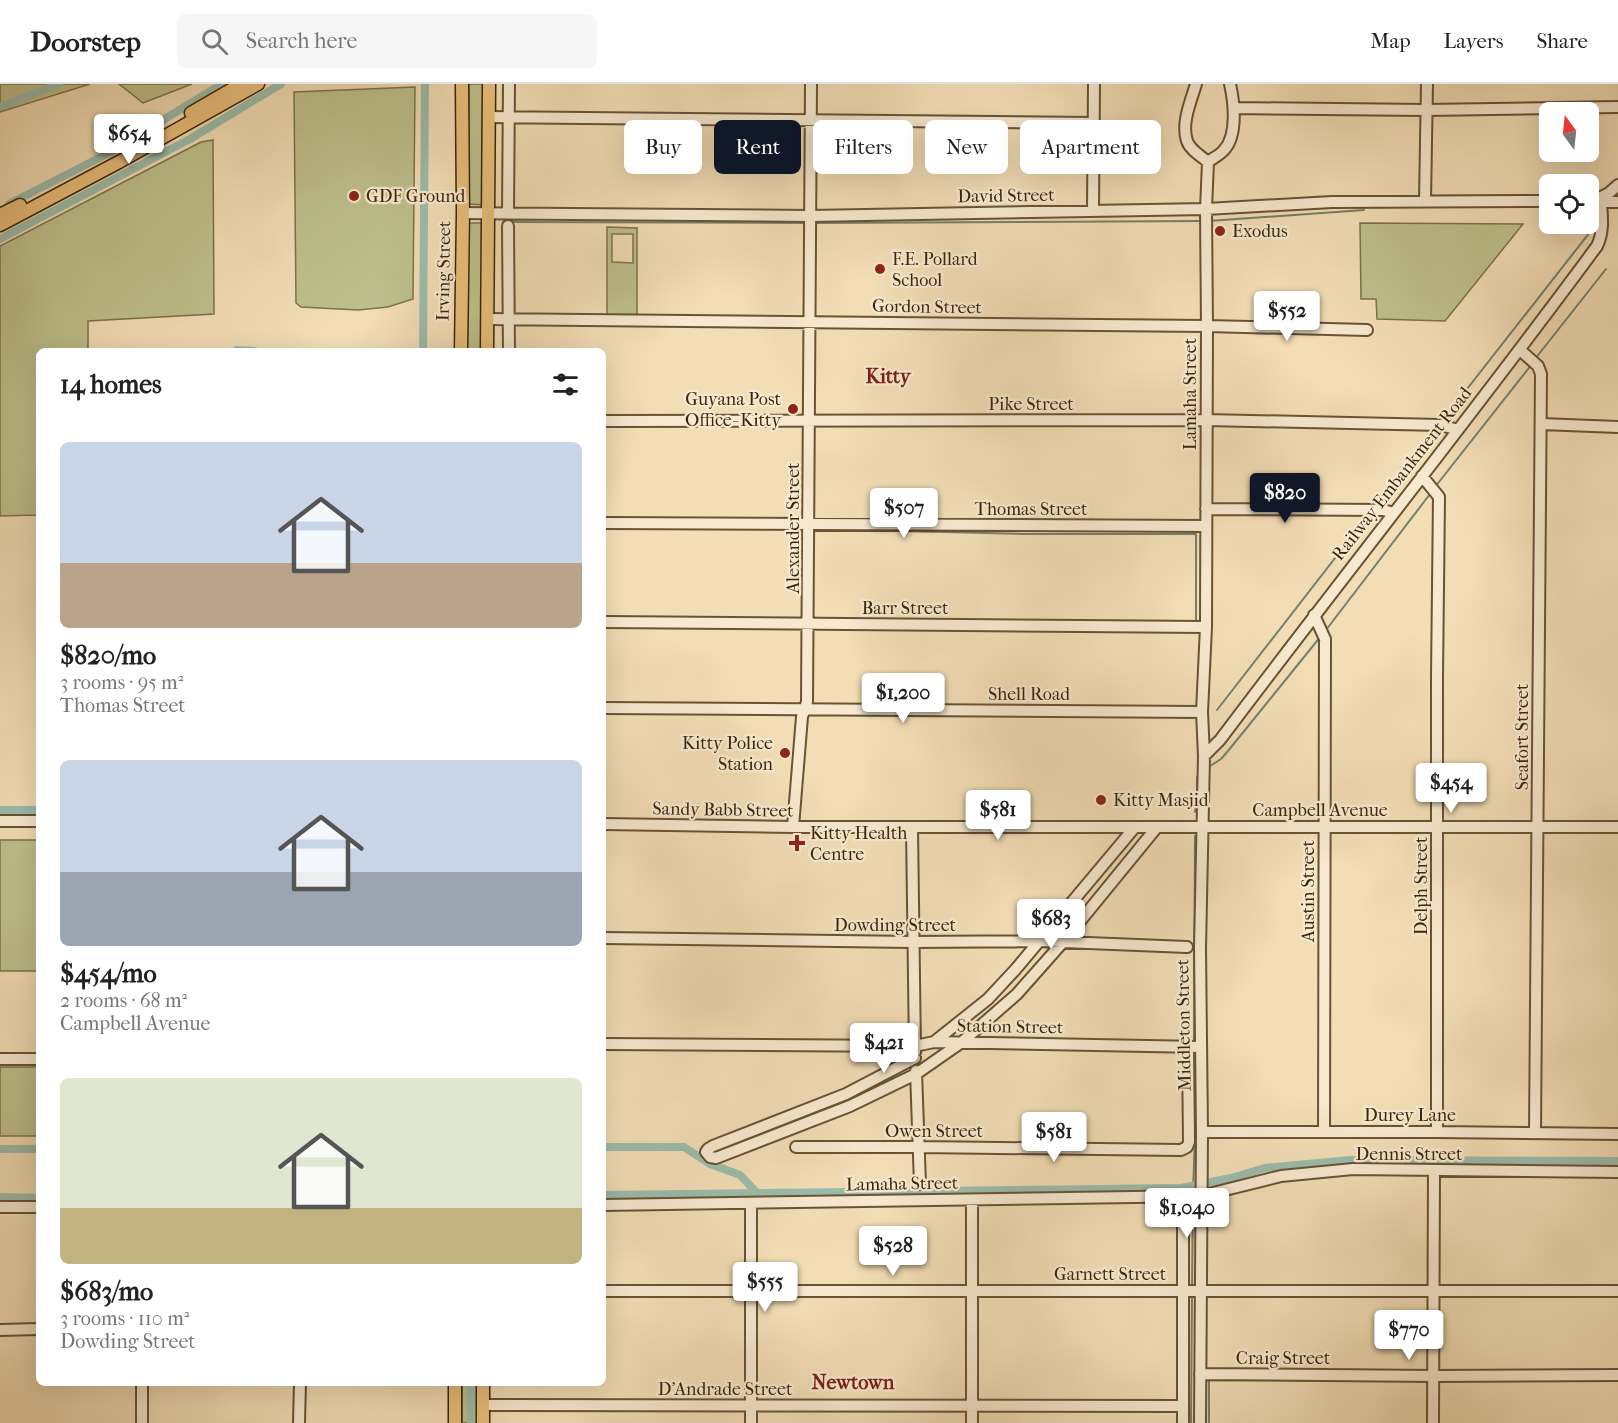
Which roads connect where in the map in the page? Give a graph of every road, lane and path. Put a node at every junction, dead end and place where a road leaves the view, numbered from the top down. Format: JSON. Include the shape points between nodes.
{"nodes":[{"id":1,"x":241,"y":84,"type":"edge"},
{"id":2,"x":258,"y":84,"type":"edge"},
{"id":3,"x":462,"y":84,"type":"edge"},
{"id":4,"x":489,"y":84,"type":"edge"},
{"id":5,"x":509,"y":84,"type":"edge"},
{"id":6,"x":811,"y":84,"type":"edge"},
{"id":7,"x":1094,"y":84,"type":"edge"},
{"id":8,"x":1196,"y":84,"type":"edge"},
{"id":9,"x":1230,"y":84,"type":"edge"},
{"id":10,"x":1426,"y":84,"type":"edge"},
{"id":11,"x":1618,"y":107,"type":"edge"},
{"id":12,"x":1234,"y":108,"type":"junction"},
{"id":13,"x":1426,"y":110,"type":"junction"},
{"id":14,"x":490,"y":117,"type":"junction"},
{"id":15,"x":507,"y":118,"type":"junction"},
{"id":16,"x":1094,"y":120,"type":"edge"},
{"id":17,"x":810,"y":121,"type":"junction"},
{"id":18,"x":1020,"y":122,"type":"edge"},
{"id":19,"x":1208,"y":162,"type":"junction"},
{"id":20,"x":1093,"y":174,"type":"edge"},
{"id":21,"x":1618,"y":185,"type":"edge"},
{"id":22,"x":1599,"y":199,"type":"edge"},
{"id":23,"x":1425,"y":201,"type":"junction"},
{"id":24,"x":1539,"y":201,"type":"edge"},
{"id":25,"x":1599,"y":202,"type":"edge"},
{"id":26,"x":1618,"y":202,"type":"edge"},
{"id":27,"x":1093,"y":211,"type":"junction"},
{"id":28,"x":463,"y":213,"type":"junction"},
{"id":29,"x":490,"y":213,"type":"junction"},
{"id":30,"x":506,"y":213,"type":"junction"},
{"id":31,"x":0,"y":215,"type":"edge"},
{"id":32,"x":1206,"y":217,"type":"junction"},
{"id":33,"x":1599,"y":220,"type":"edge"},
{"id":34,"x":810,"y":221,"type":"junction"},
{"id":35,"x":0,"y":225,"type":"edge"},
{"id":36,"x":508,"y":226,"type":"dead end"},
{"id":37,"x":487,"y":319,"type":"junction"},
{"id":38,"x":509,"y":319,"type":"junction"},
{"id":39,"x":810,"y":322,"type":"junction"},
{"id":40,"x":1207,"y":326,"type":"junction"},
{"id":41,"x":1367,"y":330,"type":"dead end"},
{"id":42,"x":461,"y":348,"type":"edge"},
{"id":43,"x":487,"y":348,"type":"edge"},
{"id":44,"x":509,"y":348,"type":"edge"},
{"id":45,"x":1520,"y":350,"type":"junction"},
{"id":46,"x":1207,"y":420,"type":"junction"},
{"id":47,"x":606,"y":421,"type":"edge"},
{"id":48,"x":809,"y":421,"type":"junction"},
{"id":49,"x":1541,"y":424,"type":"junction"},
{"id":50,"x":1618,"y":427,"type":"edge"},
{"id":51,"x":1458,"y":429,"type":"junction"},
{"id":52,"x":1425,"y":480,"type":"junction"},
{"id":53,"x":1206,"y":509,"type":"junction"},
{"id":54,"x":1394,"y":513,"type":"junction"},
{"id":55,"x":606,"y":522,"type":"edge"},
{"id":56,"x":809,"y":524,"type":"junction"},
{"id":57,"x":1206,"y":526,"type":"junction"},
{"id":58,"x":1316,"y":619,"type":"junction"},
{"id":59,"x":606,"y":622,"type":"edge"},
{"id":60,"x":809,"y":624,"type":"junction"},
{"id":61,"x":1206,"y":627,"type":"junction"},
{"id":62,"x":606,"y":708,"type":"edge"},
{"id":63,"x":805,"y":709,"type":"junction"},
{"id":64,"x":1203,"y":712,"type":"junction"},
{"id":65,"x":1203,"y":736,"type":"junction"},
{"id":66,"x":1220,"y":740,"type":"junction"},
{"id":67,"x":1204,"y":756,"type":"junction"},
{"id":68,"x":0,"y":821,"type":"edge"},
{"id":69,"x":36,"y":821,"type":"edge"},
{"id":70,"x":606,"y":824,"type":"edge"},
{"id":71,"x":1203,"y":826,"type":"junction"},
{"id":72,"x":793,"y":827,"type":"junction"},
{"id":73,"x":912,"y":827,"type":"junction"},
{"id":74,"x":1136,"y":827,"type":"junction"},
{"id":75,"x":1157,"y":827,"type":"junction"},
{"id":76,"x":1324,"y":827,"type":"junction"},
{"id":77,"x":1437,"y":827,"type":"junction"},
{"id":78,"x":1538,"y":827,"type":"junction"},
{"id":79,"x":1618,"y":827,"type":"edge"},
{"id":80,"x":606,"y":938,"type":"edge"},
{"id":81,"x":913,"y":942,"type":"junction"},
{"id":82,"x":1039,"y":942,"type":"junction"},
{"id":83,"x":1063,"y":942,"type":"junction"},
{"id":84,"x":1186,"y":947,"type":"dead end"},
{"id":85,"x":934,"y":1042,"type":"junction"},
{"id":86,"x":962,"y":1042,"type":"junction"},
{"id":87,"x":606,"y":1044,"type":"edge"},
{"id":88,"x":915,"y":1046,"type":"junction"},
{"id":89,"x":1188,"y":1047,"type":"junction"},
{"id":90,"x":1200,"y":1047,"type":"junction"},
{"id":91,"x":915,"y":1058,"type":"junction"},
{"id":92,"x":0,"y":1059,"type":"edge"},
{"id":93,"x":36,"y":1059,"type":"edge"},
{"id":94,"x":916,"y":1074,"type":"junction"},
{"id":95,"x":846,"y":1094,"type":"junction"},
{"id":96,"x":850,"y":1106,"type":"junction"},
{"id":97,"x":1202,"y":1132,"type":"junction"},
{"id":98,"x":1324,"y":1132,"type":"junction"},
{"id":99,"x":1437,"y":1132,"type":"junction"},
{"id":100,"x":1535,"y":1132,"type":"junction"},
{"id":101,"x":1618,"y":1134,"type":"edge"},
{"id":102,"x":796,"y":1147,"type":"dead end"},
{"id":103,"x":919,"y":1147,"type":"junction"},
{"id":104,"x":1434,"y":1171,"type":"junction"},
{"id":105,"x":1618,"y":1172,"type":"edge"},
{"id":106,"x":920,"y":1184,"type":"dead end"},
{"id":107,"x":1200,"y":1193,"type":"junction"},
{"id":108,"x":1185,"y":1196,"type":"junction"},
{"id":109,"x":972,"y":1200,"type":"junction"},
{"id":110,"x":751,"y":1203,"type":"junction"},
{"id":111,"x":606,"y":1205,"type":"edge"},
{"id":112,"x":0,"y":1206,"type":"edge"},
{"id":113,"x":36,"y":1207,"type":"edge"},
{"id":114,"x":1184,"y":1290,"type":"junction"},
{"id":115,"x":1434,"y":1290,"type":"junction"},
{"id":116,"x":751,"y":1291,"type":"junction"},
{"id":117,"x":973,"y":1291,"type":"junction"},
{"id":118,"x":1201,"y":1291,"type":"junction"},
{"id":119,"x":1618,"y":1291,"type":"edge"},
{"id":120,"x":606,"y":1292,"type":"edge"},
{"id":121,"x":36,"y":1329,"type":"edge"},
{"id":122,"x":0,"y":1330,"type":"edge"},
{"id":123,"x":1200,"y":1374,"type":"junction"},
{"id":124,"x":1618,"y":1375,"type":"edge"},
{"id":125,"x":1433,"y":1376,"type":"junction"},
{"id":126,"x":142,"y":1386,"type":"edge"},
{"id":127,"x":300,"y":1386,"type":"edge"},
{"id":128,"x":455,"y":1386,"type":"edge"},
{"id":129,"x":483,"y":1386,"type":"edge"},
{"id":130,"x":483,"y":1405,"type":"junction"},
{"id":131,"x":751,"y":1405,"type":"junction"},
{"id":132,"x":972,"y":1406,"type":"junction"},
{"id":133,"x":1183,"y":1406,"type":"junction"},
{"id":134,"x":142,"y":1423,"type":"edge"},
{"id":135,"x":299,"y":1423,"type":"edge"},
{"id":136,"x":455,"y":1423,"type":"edge"},
{"id":137,"x":483,"y":1423,"type":"edge"},
{"id":138,"x":751,"y":1423,"type":"edge"},
{"id":139,"x":972,"y":1423,"type":"edge"},
{"id":140,"x":1183,"y":1423,"type":"edge"},
{"id":141,"x":1200,"y":1423,"type":"edge"},
{"id":142,"x":1433,"y":1423,"type":"edge"}],
"edges":[{"from":1,"to":31,"type":"main road","via":[[116,156]]},
{"from":2,"to":35,"type":"main road"},
{"from":3,"to":28,"type":"main road","name":"Irving Street"},
{"from":4,"to":14,"type":"main road"},
{"from":5,"to":15,"type":"street"},
{"from":6,"to":17,"type":"street","name":"Alexander Street"},
{"from":7,"to":16,"type":"street"},
{"from":8,"to":19,"type":"street","via":[[1185,131],[1187,143]]},
{"from":9,"to":12,"type":"street"},
{"from":10,"to":13,"type":"street"},
{"from":11,"to":13,"type":"street"},
{"from":12,"to":13,"type":"street"},
{"from":12,"to":19,"type":"street","via":[[1230,141]]},
{"from":13,"to":23,"type":"street"},
{"from":14,"to":15,"type":"street"},
{"from":14,"to":29,"type":"main road"},
{"from":15,"to":17,"type":"street"},
{"from":15,"to":30,"type":"street"},
{"from":17,"to":18,"type":"street"},
{"from":17,"to":34,"type":"street","name":"Alexander Street"},
{"from":19,"to":32,"type":"street","name":"Lamaha Street"},
{"from":20,"to":27,"type":"street"},
{"from":21,"to":22,"type":"street"},
{"from":23,"to":24,"type":"street","name":"David Street"},
{"from":23,"to":32,"type":"street","name":"David Street","via":[[1332,202]]},
{"from":25,"to":26,"type":"street"},
{"from":27,"to":32,"type":"street","name":"David Street"},
{"from":27,"to":34,"type":"street","name":"David Street"},
{"from":28,"to":29,"type":"street","name":"David Street"},
{"from":28,"to":42,"type":"main road","name":"Irving Street"},
{"from":29,"to":30,"type":"street","name":"David Street"},
{"from":29,"to":37,"type":"main road"},
{"from":30,"to":34,"type":"street","name":"David Street"},
{"from":32,"to":40,"type":"street","name":"Lamaha Street"},
{"from":33,"to":45,"type":"street","name":"Railway Embankment Road","via":[[1602,231],[1597,246]]},
{"from":34,"to":39,"type":"street","name":"Alexander Street"},
{"from":36,"to":38,"type":"street"},
{"from":37,"to":38,"type":"street","name":"Gordon Street"},
{"from":37,"to":43,"type":"main road"},
{"from":38,"to":39,"type":"street","name":"Gordon Street"},
{"from":38,"to":44,"type":"street"},
{"from":39,"to":40,"type":"street","name":"Gordon Street"},
{"from":39,"to":48,"type":"street","name":"Alexander Street"},
{"from":40,"to":41,"type":"street","name":"Gordon Street"},
{"from":40,"to":46,"type":"street","name":"Lamaha Street"},
{"from":45,"to":49,"type":"street","name":"Seafort Street","via":[[1538,366],[1541,374]]},
{"from":45,"to":51,"type":"street","name":"Railway Embankment Road"},
{"from":46,"to":48,"type":"street","name":"Pike Street"},
{"from":46,"to":51,"type":"street","name":"Pike Street","via":[[1441,424]]},
{"from":46,"to":53,"type":"street","name":"Lamaha Street"},
{"from":47,"to":48,"type":"street","name":"Pike Street"},
{"from":48,"to":56,"type":"street","name":"Alexander Street"},
{"from":49,"to":50,"type":"street"},
{"from":49,"to":78,"type":"street","name":"Seafort Street"},
{"from":51,"to":52,"type":"street","name":"Railway Embankment Road"},
{"from":52,"to":54,"type":"street","name":"Railway Embankment Road"},
{"from":52,"to":77,"type":"street","name":"Delph Street","via":[[1438,495]]},
{"from":53,"to":54,"type":"street"},
{"from":53,"to":57,"type":"street","name":"Lamaha Street"},
{"from":54,"to":58,"type":"street","name":"Railway Embankment Road"},
{"from":55,"to":56,"type":"street","name":"Thomas Street"},
{"from":56,"to":57,"type":"street","name":"Thomas Street"},
{"from":56,"to":60,"type":"street","name":"Alexander Street"},
{"from":57,"to":61,"type":"street","name":"Lamaha Street"},
{"from":58,"to":66,"type":"street","name":"Railway Embankment Road"},
{"from":58,"to":76,"type":"street","name":"Austin Street","via":[[1324,639]]},
{"from":59,"to":60,"type":"street","name":"Barr Street"},
{"from":60,"to":61,"type":"street","name":"Barr Street"},
{"from":60,"to":63,"type":"street","name":"Alexander Street"},
{"from":61,"to":64,"type":"street","name":"Middleton Street"},
{"from":62,"to":63,"type":"street","name":"Shell Road"},
{"from":63,"to":64,"type":"street","name":"Shell Road"},
{"from":63,"to":72,"type":"street","name":"Alexander Street"},
{"from":64,"to":65,"type":"street","name":"Middleton Street"},
{"from":65,"to":66,"type":"street"},
{"from":65,"to":67,"type":"street","name":"Middleton Street"},
{"from":66,"to":67,"type":"street","name":"Railway Embankment Road"},
{"from":67,"to":71,"type":"street","name":"Middleton Street"},
{"from":68,"to":69,"type":"street"},
{"from":70,"to":72,"type":"street","name":"Sandy Babb Street"},
{"from":71,"to":75,"type":"street","name":"Sandy Babb Street"},
{"from":71,"to":76,"type":"street","name":"Campbell Avenue"},
{"from":71,"to":90,"type":"street","name":"Middleton Street"},
{"from":72,"to":73,"type":"street","name":"Sandy Babb Street"},
{"from":73,"to":74,"type":"street","name":"Sandy Babb Street"},
{"from":73,"to":81,"type":"street"},
{"from":74,"to":75,"type":"street","name":"Sandy Babb Street"},
{"from":74,"to":82,"type":"street"},
{"from":75,"to":83,"type":"street"},
{"from":76,"to":77,"type":"street","name":"Campbell Avenue"},
{"from":76,"to":98,"type":"street","name":"Austin Street"},
{"from":77,"to":78,"type":"street","name":"Campbell Avenue"},
{"from":77,"to":99,"type":"street","name":"Delph Street"},
{"from":78,"to":79,"type":"street","name":"Campbell Avenue"},
{"from":78,"to":100,"type":"street","name":"Seafort Street"},
{"from":80,"to":81,"type":"street","name":"Dowding Street"},
{"from":81,"to":82,"type":"street","name":"Dowding Street"},
{"from":81,"to":88,"type":"street"},
{"from":82,"to":83,"type":"street","name":"Dowding Street"},
{"from":82,"to":85,"type":"street","via":[[988,999]]},
{"from":83,"to":84,"type":"street","name":"Dowding Street"},
{"from":83,"to":86,"type":"street","via":[[1017,994]]},
{"from":85,"to":86,"type":"street","name":"Station Street"},
{"from":85,"to":88,"type":"street","name":"Station Street"},
{"from":86,"to":89,"type":"street","name":"Station Street"},
{"from":86,"to":94,"type":"street"},
{"from":87,"to":88,"type":"street","name":"Station Street"},
{"from":88,"to":91,"type":"street"},
{"from":89,"to":90,"type":"street","name":"Station Street"},
{"from":89,"to":103,"type":"street","name":"Owen Street","via":[[1189,1142],[1181,1150]]},
{"from":90,"to":97,"type":"street","name":"Middleton Street"},
{"from":91,"to":94,"type":"street"},
{"from":91,"to":95,"type":"street"},
{"from":92,"to":93,"type":"street"},
{"from":94,"to":96,"type":"street"},
{"from":94,"to":103,"type":"street"},
{"from":95,"to":96,"type":"street"},
{"from":95,"to":96,"type":"street","via":[[712,1146],[706,1152],[716,1158]]},
{"from":97,"to":98,"type":"street","name":"Durey Lane"},
{"from":97,"to":107,"type":"street","name":"Middleton Street"},
{"from":98,"to":99,"type":"street","name":"Durey Lane"},
{"from":99,"to":100,"type":"street","name":"Durey Lane"},
{"from":100,"to":101,"type":"street","name":"Durey Lane"},
{"from":102,"to":103,"type":"street","name":"Owen Street"},
{"from":103,"to":106,"type":"street"},
{"from":104,"to":105,"type":"street","name":"Dennis Street"},
{"from":104,"to":107,"type":"street","name":"Dennis Street","via":[[1353,1170],[1281,1176]]},
{"from":104,"to":115,"type":"street"},
{"from":107,"to":108,"type":"street","name":"Lamaha Street"},
{"from":107,"to":118,"type":"street","name":"Middleton Street"},
{"from":108,"to":109,"type":"street","name":"Lamaha Street"},
{"from":108,"to":114,"type":"street"},
{"from":109,"to":110,"type":"street","name":"Lamaha Street"},
{"from":109,"to":117,"type":"street"},
{"from":110,"to":111,"type":"street","name":"Lamaha Street"},
{"from":110,"to":116,"type":"street"},
{"from":112,"to":113,"type":"street"},
{"from":114,"to":117,"type":"street","name":"Garnett Street"},
{"from":114,"to":118,"type":"street","name":"Garnett Street"},
{"from":114,"to":133,"type":"street"},
{"from":115,"to":118,"type":"street","name":"Garnett Street"},
{"from":115,"to":119,"type":"street","name":"Garnett Street"},
{"from":115,"to":125,"type":"street"},
{"from":116,"to":117,"type":"street","name":"Garnett Street"},
{"from":116,"to":120,"type":"street","name":"Garnett Street"},
{"from":116,"to":131,"type":"street"},
{"from":117,"to":132,"type":"street"},
{"from":118,"to":123,"type":"street","name":"Middleton Street"},
{"from":121,"to":122,"type":"street"},
{"from":123,"to":125,"type":"street","name":"Craig Street"},
{"from":123,"to":141,"type":"street","name":"Middleton Street"},
{"from":124,"to":125,"type":"street","name":"Craig Street"},
{"from":125,"to":142,"type":"street"},
{"from":126,"to":134,"type":"street"},
{"from":127,"to":135,"type":"street"},
{"from":128,"to":136,"type":"main road"},
{"from":129,"to":130,"type":"main road"},
{"from":130,"to":131,"type":"street","name":"D'Andrade Street"},
{"from":130,"to":137,"type":"main road"},
{"from":131,"to":132,"type":"street","name":"D'Andrade Street"},
{"from":131,"to":138,"type":"street"},
{"from":132,"to":133,"type":"street","name":"D'Andrade Street"},
{"from":132,"to":139,"type":"street"},
{"from":133,"to":140,"type":"street"}]}
